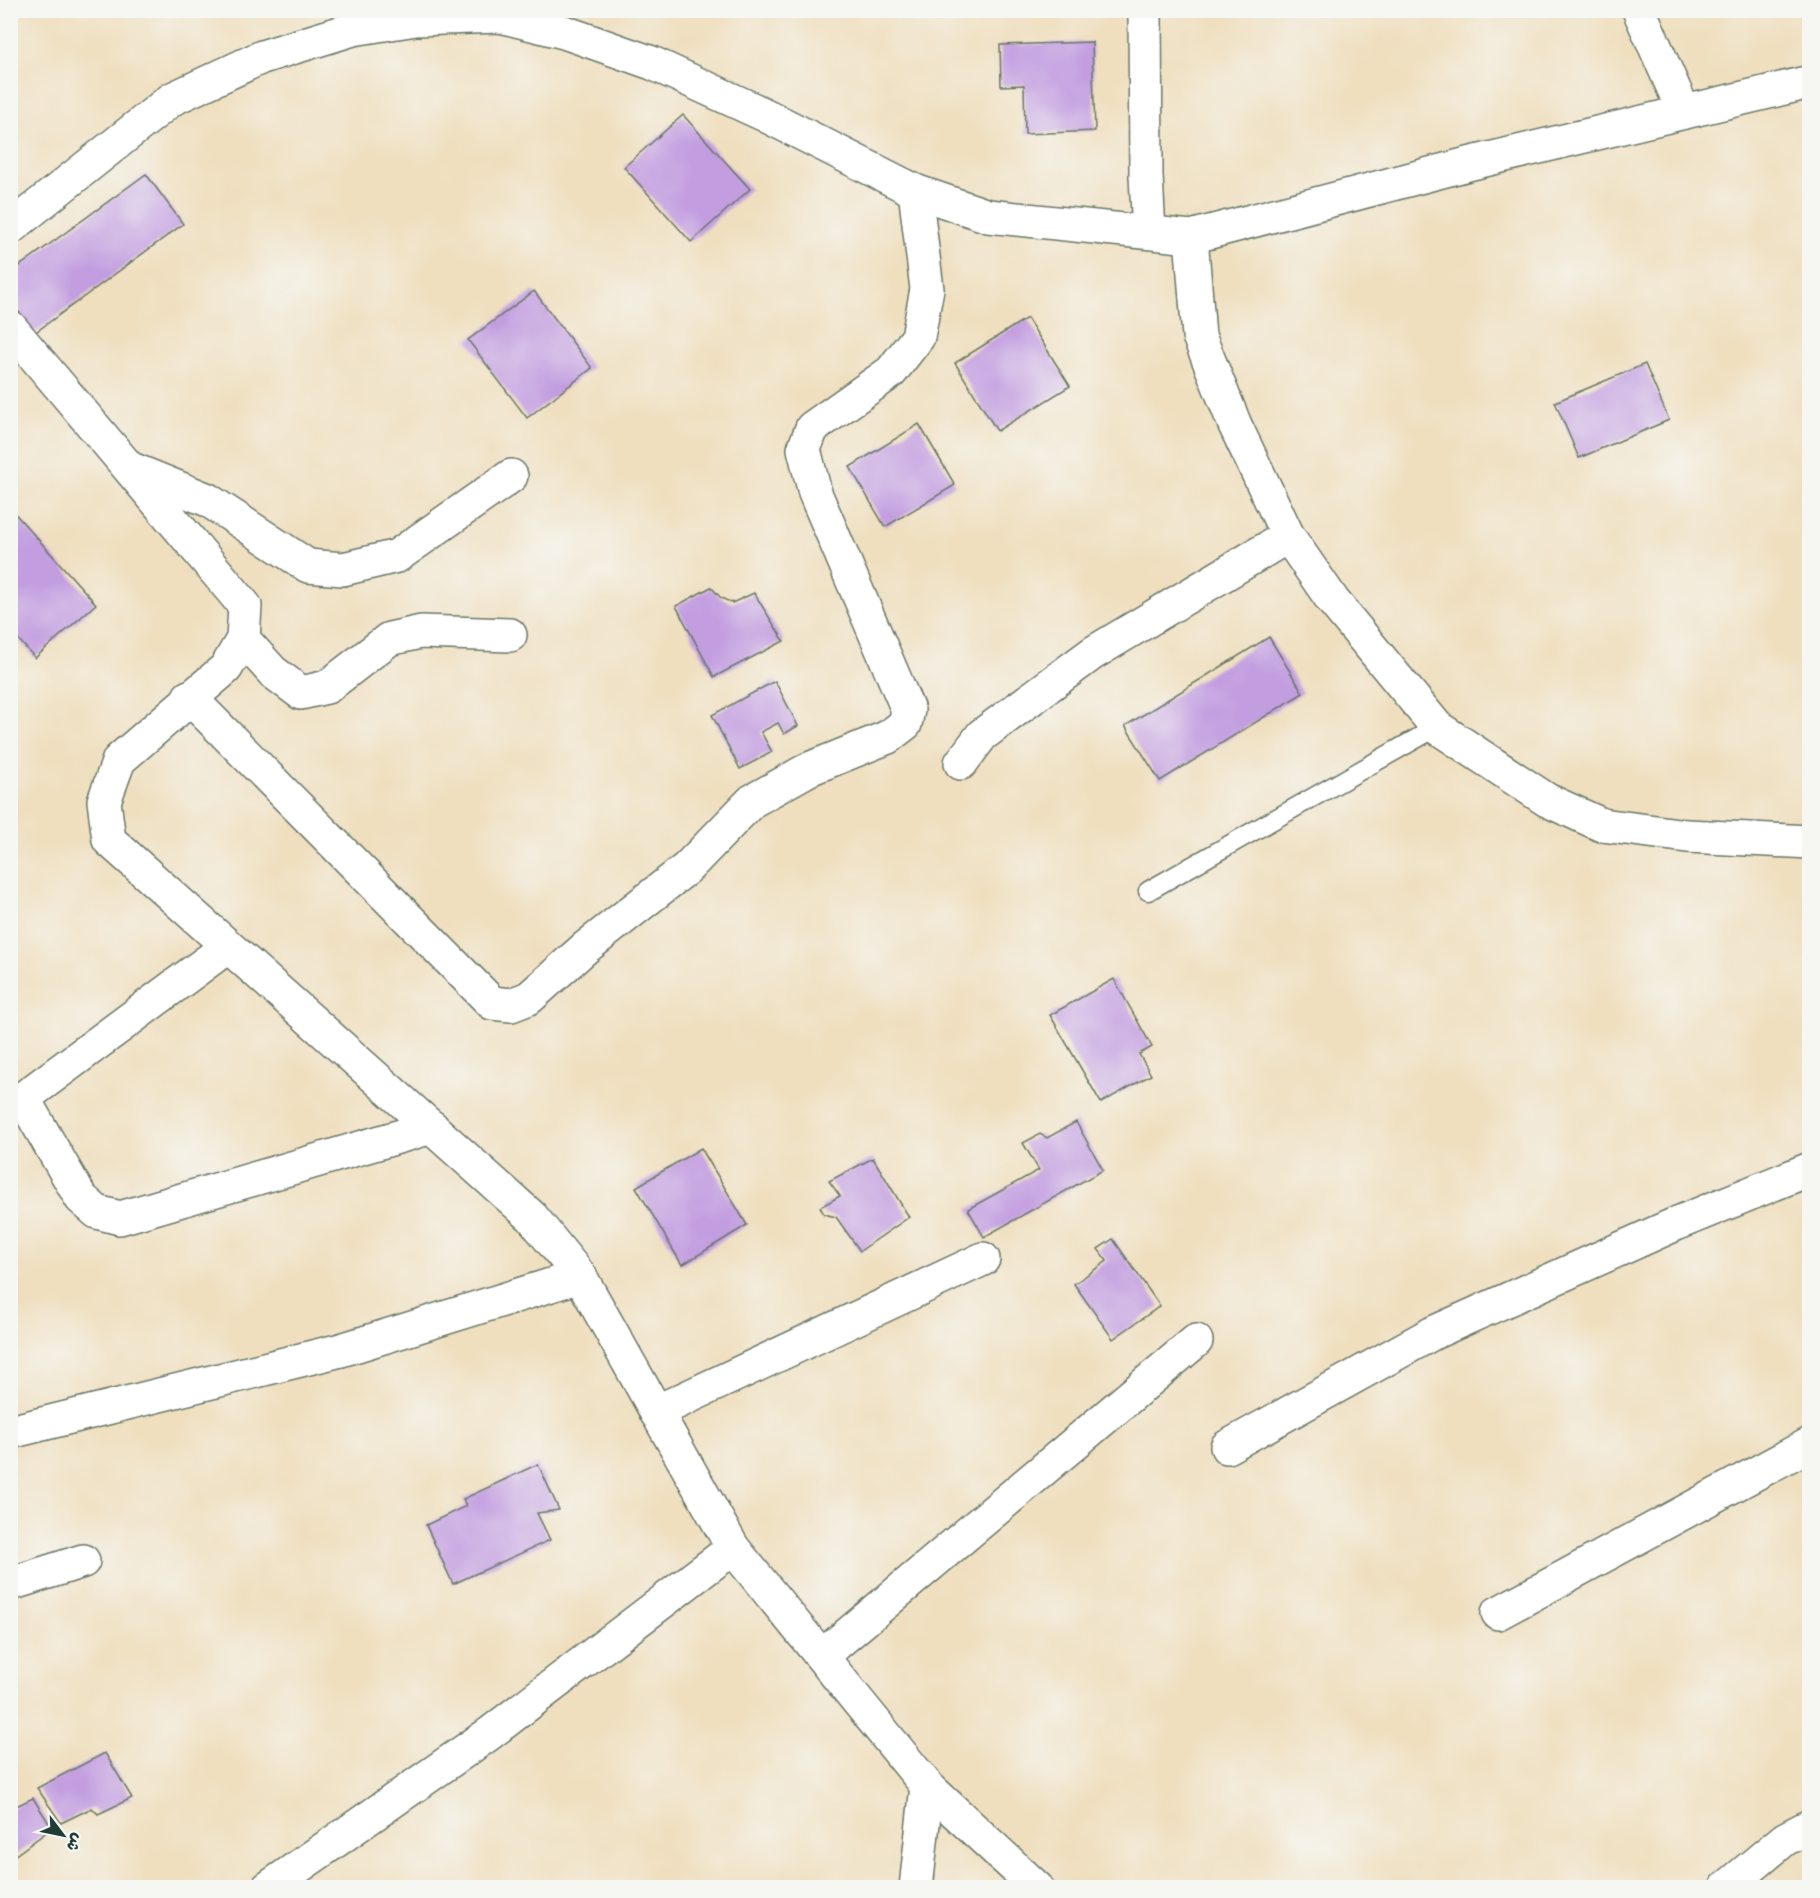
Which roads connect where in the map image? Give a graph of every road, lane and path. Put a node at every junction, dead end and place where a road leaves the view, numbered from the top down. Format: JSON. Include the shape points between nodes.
{"nodes":[{"id":1,"x":1145,"y":10,"type":"edge"},
{"id":2,"x":1639,"y":10,"type":"edge"},
{"id":3,"x":1809,"y":82,"type":"edge"},
{"id":4,"x":1684,"y":112,"type":"junction"},
{"id":5,"x":915,"y":191,"type":"junction"},
{"id":6,"x":10,"y":228,"type":"edge"},
{"id":7,"x":1149,"y":232,"type":"junction"},
{"id":8,"x":1191,"y":237,"type":"junction"},
{"id":9,"x":10,"y":327,"type":"edge"},
{"id":10,"x":130,"y":468,"type":"junction"},
{"id":11,"x":511,"y":476,"type":"dead end"},
{"id":12,"x":1288,"y":536,"type":"junction"},
{"id":13,"x":510,"y":634,"type":"dead end"},
{"id":14,"x":243,"y":639,"type":"junction"},
{"id":15,"x":189,"y":697,"type":"junction"},
{"id":16,"x":1437,"y":727,"type":"junction"},
{"id":17,"x":961,"y":763,"type":"dead end"},
{"id":18,"x":1809,"y":842,"type":"edge"},
{"id":19,"x":1148,"y":891,"type":"dead end"},
{"id":20,"x":227,"y":947,"type":"junction"},
{"id":21,"x":17,"y":1104,"type":"edge"},
{"id":22,"x":432,"y":1128,"type":"junction"},
{"id":23,"x":1809,"y":1169,"type":"edge"},
{"id":24,"x":982,"y":1259,"type":"dead end"},
{"id":25,"x":580,"y":1276,"type":"junction"},
{"id":26,"x":1196,"y":1341,"type":"dead end"},
{"id":27,"x":656,"y":1412,"type":"junction"},
{"id":28,"x":10,"y":1432,"type":"edge"},
{"id":29,"x":1809,"y":1444,"type":"edge"},
{"id":30,"x":1227,"y":1447,"type":"dead end"},
{"id":31,"x":734,"y":1548,"type":"junction"},
{"id":32,"x":83,"y":1561,"type":"dead end"},
{"id":33,"x":10,"y":1584,"type":"edge"},
{"id":34,"x":1498,"y":1613,"type":"dead end"},
{"id":35,"x":822,"y":1656,"type":"junction"},
{"id":36,"x":927,"y":1786,"type":"junction"},
{"id":37,"x":1809,"y":1826,"type":"edge"},
{"id":38,"x":268,"y":1887,"type":"edge"},
{"id":39,"x":916,"y":1887,"type":"edge"},
{"id":40,"x":1037,"y":1887,"type":"edge"},
{"id":41,"x":1726,"y":1887,"type":"edge"}],
"edges":[{"from":1,"to":7,"type":"street"},
{"from":2,"to":4,"type":"street"},
{"from":3,"to":4,"type":"street"},
{"from":4,"to":8,"type":"street"},
{"from":5,"to":6,"type":"street","via":[[652,63],[564,32],[500,16],[416,19],[353,28],[262,57],[172,99]]},
{"from":5,"to":7,"type":"street","via":[[988,216]]},
{"from":5,"to":15,"type":"street","via":[[927,289],[918,337],[891,372],[812,428],[804,449],[815,493],[908,711],[905,724],[888,737],[809,769],[752,801],[687,868],[585,948],[529,998],[511,1005],[492,1003]]},
{"from":7,"to":8,"type":"street"},
{"from":8,"to":12,"type":"street","via":[[1199,336],[1235,425]]},
{"from":9,"to":10,"type":"street"},
{"from":10,"to":11,"type":"street","via":[[208,500],[308,566],[344,569],[397,556]]},
{"from":10,"to":14,"type":"street","via":[[244,606]]},
{"from":12,"to":16,"type":"street","via":[[1333,601]]},
{"from":12,"to":17,"type":"street","via":[[1093,653],[982,735]]},
{"from":13,"to":14,"type":"street","via":[[421,632],[389,639],[327,687],[301,693],[273,672]]},
{"from":14,"to":15,"type":"street","via":[[226,668]]},
{"from":15,"to":20,"type":"street","via":[[119,760],[104,801],[109,840]]},
{"from":16,"to":18,"type":"street","via":[[1547,800],[1602,825],[1687,836]]},
{"from":16,"to":19,"type":"lane"},
{"from":20,"to":21,"type":"street"},
{"from":20,"to":22,"type":"street"},
{"from":21,"to":22,"type":"street","via":[[81,1198],[97,1212],[120,1218]]},
{"from":22,"to":25,"type":"street","via":[[532,1217]]},
{"from":23,"to":30,"type":"street","via":[[1433,1333]]},
{"from":24,"to":27,"type":"street"},
{"from":25,"to":27,"type":"street"},
{"from":25,"to":28,"type":"street","via":[[341,1350]]},
{"from":26,"to":35,"type":"street"},
{"from":27,"to":31,"type":"street"},
{"from":29,"to":34,"type":"street"},
{"from":31,"to":35,"type":"street"},
{"from":31,"to":38,"type":"street","via":[[489,1734]]},
{"from":32,"to":33,"type":"street"},
{"from":35,"to":36,"type":"street"},
{"from":36,"to":39,"type":"street"},
{"from":36,"to":40,"type":"street"},
{"from":37,"to":41,"type":"street","via":[[1785,1839]]}]}
